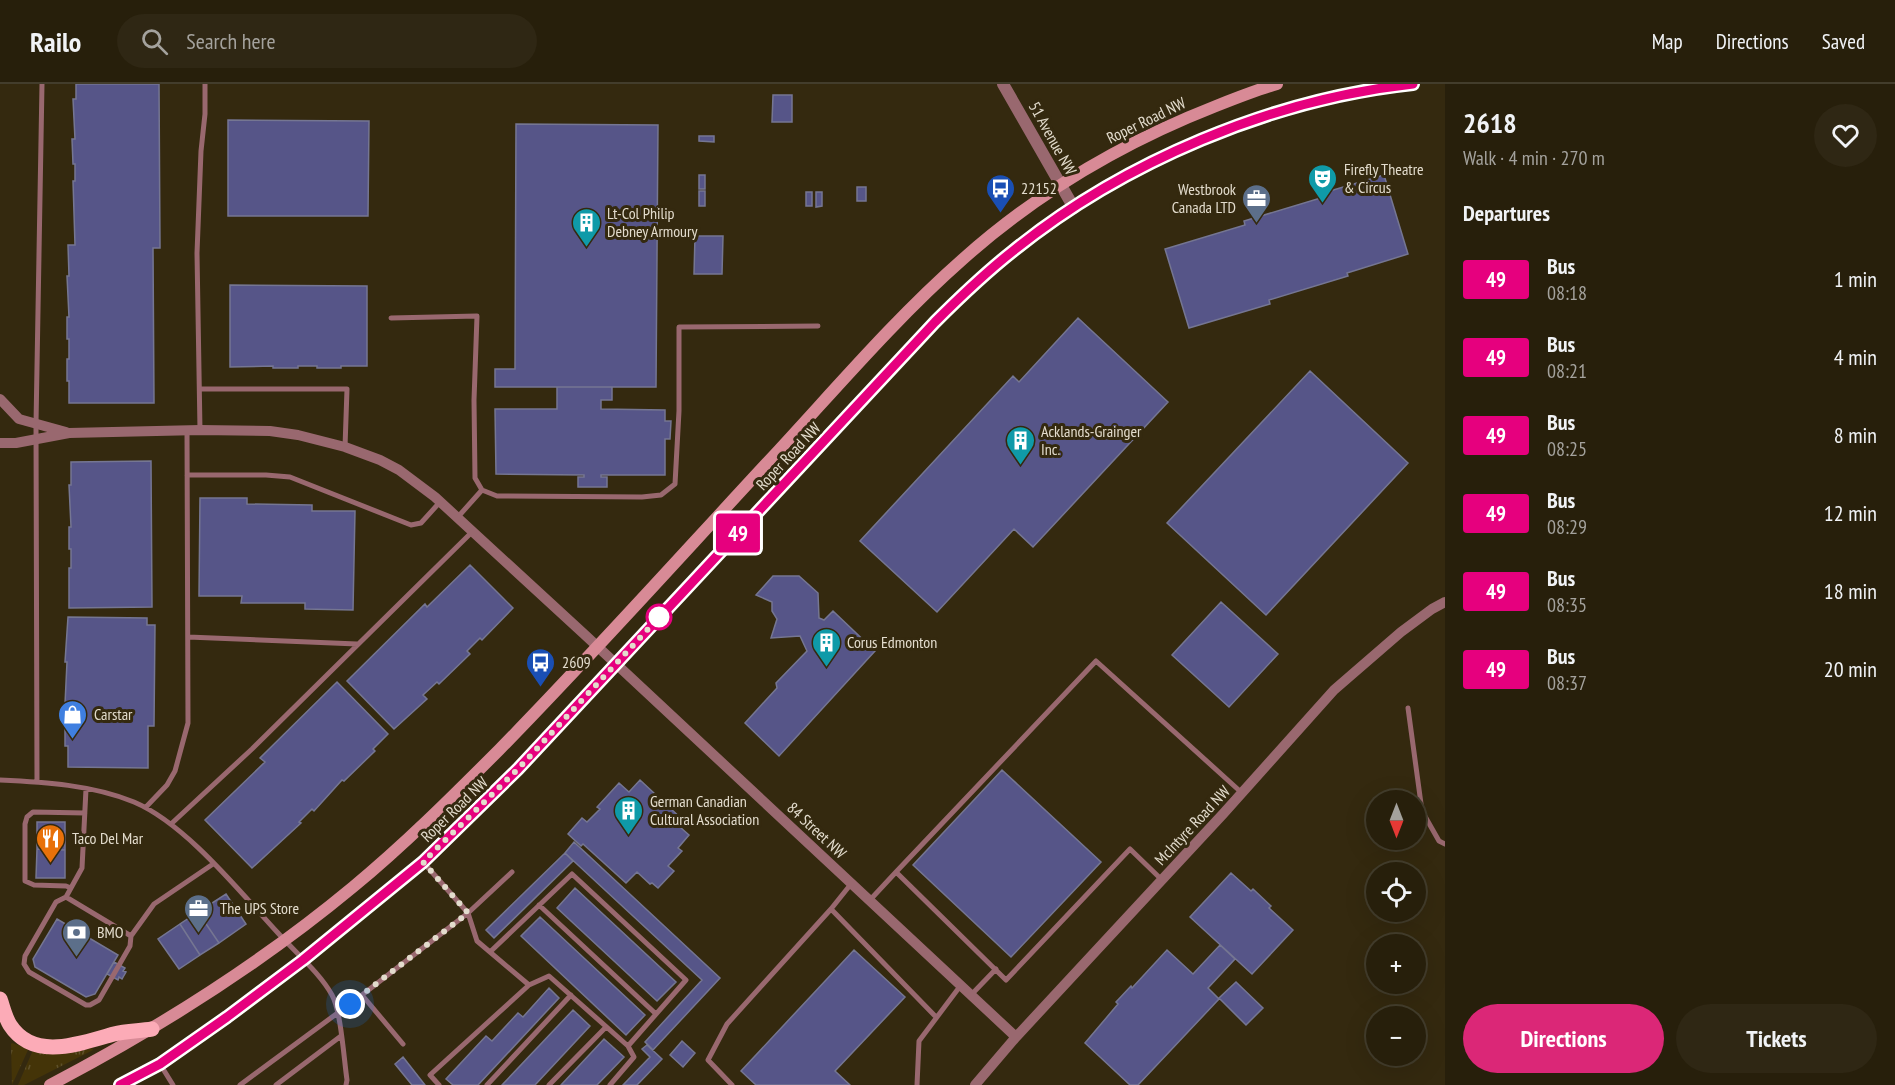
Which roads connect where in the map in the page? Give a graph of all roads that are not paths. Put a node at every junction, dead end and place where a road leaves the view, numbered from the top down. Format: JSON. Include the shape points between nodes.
{"nodes":[{"id":1,"x":42,"y":84,"type":"edge"},
{"id":2,"x":205,"y":84,"type":"edge"},
{"id":3,"x":1003,"y":84,"type":"edge"},
{"id":4,"x":1277,"y":84,"type":"edge"},
{"id":5,"x":1413,"y":84,"type":"edge"},
{"id":6,"x":1266,"y":86,"type":"edge"},
{"id":7,"x":1060,"y":184,"type":"junction"},
{"id":8,"x":1074,"y":208,"type":"junction"},
{"id":9,"x":391,"y":318,"type":"dead end"},
{"id":10,"x":819,"y":326,"type":"dead end"},
{"id":11,"x":200,"y":389,"type":"junction"},
{"id":12,"x":0,"y":399,"type":"edge"},
{"id":13,"x":36,"y":424,"type":"junction"},
{"id":14,"x":187,"y":430,"type":"junction"},
{"id":15,"x":200,"y":430,"type":"junction"},
{"id":16,"x":69,"y":432,"type":"junction"},
{"id":17,"x":37,"y":440,"type":"junction"},
{"id":18,"x":0,"y":444,"type":"edge"},
{"id":19,"x":345,"y":447,"type":"junction"},
{"id":20,"x":187,"y":475,"type":"junction"},
{"id":21,"x":482,"y":490,"type":"junction"},
{"id":22,"x":440,"y":502,"type":"junction"},
{"id":23,"x":457,"y":518,"type":"junction"},
{"id":24,"x":472,"y":532,"type":"junction"},
{"id":25,"x":1445,"y":602,"type":"edge"},
{"id":26,"x":188,"y":637,"type":"junction"},
{"id":27,"x":357,"y":644,"type":"junction"},
{"id":28,"x":598,"y":646,"type":"junction"},
{"id":29,"x":615,"y":664,"type":"junction"},
{"id":30,"x":1408,"y":708,"type":"dead end"},
{"id":31,"x":0,"y":780,"type":"edge"},
{"id":32,"x":37,"y":782,"type":"junction"},
{"id":33,"x":86,"y":789,"type":"junction"},
{"id":34,"x":1242,"y":793,"type":"junction"},
{"id":35,"x":146,"y":807,"type":"junction"},
{"id":36,"x":85,"y":813,"type":"junction"},
{"id":37,"x":171,"y":824,"type":"junction"},
{"id":38,"x":1445,"y":844,"type":"edge"},
{"id":39,"x":423,"y":862,"type":"junction"},
{"id":40,"x":213,"y":864,"type":"junction"},
{"id":41,"x":512,"y":872,"type":"dead end"},
{"id":42,"x":896,"y":872,"type":"junction"},
{"id":43,"x":1162,"y":880,"type":"junction"},
{"id":44,"x":852,"y":883,"type":"junction"},
{"id":45,"x":71,"y":888,"type":"junction"},
{"id":46,"x":66,"y":897,"type":"junction"},
{"id":47,"x":870,"y":900,"type":"junction"},
{"id":48,"x":539,"y":905,"type":"junction"},
{"id":49,"x":831,"y":909,"type":"junction"},
{"id":50,"x":468,"y":913,"type":"junction"},
{"id":51,"x":131,"y":936,"type":"junction"},
{"id":52,"x":285,"y":940,"type":"junction"},
{"id":53,"x":490,"y":952,"type":"junction"},
{"id":54,"x":303,"y":960,"type":"junction"},
{"id":55,"x":996,"y":969,"type":"junction"},
{"id":56,"x":529,"y":985,"type":"junction"},
{"id":57,"x":961,"y":985,"type":"junction"},
{"id":58,"x":362,"y":994,"type":"junction"},
{"id":59,"x":971,"y":995,"type":"junction"},
{"id":60,"x":571,"y":996,"type":"junction"},
{"id":61,"x":0,"y":999,"type":"edge"},
{"id":62,"x":337,"y":1013,"type":"junction"},
{"id":63,"x":656,"y":1014,"type":"junction"},
{"id":64,"x":936,"y":1017,"type":"junction"},
{"id":65,"x":606,"y":1027,"type":"junction"},
{"id":66,"x":152,"y":1029,"type":"junction"},
{"id":67,"x":341,"y":1036,"type":"junction"},
{"id":68,"x":1016,"y":1037,"type":"junction"},
{"id":69,"x":403,"y":1044,"type":"dead end"},
{"id":70,"x":628,"y":1046,"type":"junction"},
{"id":71,"x":160,"y":1064,"type":"junction"},
{"id":72,"x":50,"y":1085,"type":"edge"},
{"id":73,"x":120,"y":1085,"type":"edge"},
{"id":74,"x":173,"y":1085,"type":"edge"},
{"id":75,"x":240,"y":1085,"type":"edge"},
{"id":76,"x":276,"y":1085,"type":"edge"},
{"id":77,"x":346,"y":1085,"type":"edge"},
{"id":78,"x":439,"y":1085,"type":"edge"},
{"id":79,"x":487,"y":1085,"type":"edge"},
{"id":80,"x":549,"y":1085,"type":"edge"},
{"id":81,"x":610,"y":1085,"type":"edge"},
{"id":82,"x":732,"y":1085,"type":"edge"},
{"id":83,"x":917,"y":1085,"type":"edge"},
{"id":84,"x":975,"y":1085,"type":"edge"}],
"edges":[{"from":1,"to":13,"type":"lane"},
{"from":2,"to":11,"type":"lane","via":[[197,253]]},
{"from":3,"to":7,"type":"street","name":"51 Avenue NW"},
{"from":4,"to":6,"type":"main road","name":"Roper Road NW"},
{"from":5,"to":8,"type":"main road","name":"Roper Road NW","via":[[1295,107],[1239,126],[1161,159]]},
{"from":6,"to":7,"type":"main road","name":"Roper Road NW","via":[[1138,140]]},
{"from":7,"to":8,"type":"street","name":"51 Avenue NW"},
{"from":7,"to":28,"type":"main road","name":"Roper Road NW","via":[[987,237],[922,297]]},
{"from":8,"to":29,"type":"main road","name":"Roper Road NW","via":[[1014,250],[935,322]]},
{"from":9,"to":21,"type":"lane","via":[[477,316],[475,478]]},
{"from":10,"to":21,"type":"lane","via":[[679,327],[675,484],[661,495],[497,496]]},
{"from":11,"to":15,"type":"lane"},
{"from":11,"to":19,"type":"lane","via":[[347,389]]},
{"from":12,"to":13,"type":"street","via":[[20,418]]},
{"from":13,"to":16,"type":"street"},
{"from":13,"to":17,"type":"lane"},
{"from":14,"to":15,"type":"street","name":"84 Street NW"},
{"from":14,"to":16,"type":"street","name":"84 Street NW"},
{"from":14,"to":20,"type":"lane"},
{"from":15,"to":19,"type":"street","name":"84 Street NW","via":[[270,431]]},
{"from":16,"to":17,"type":"street"},
{"from":17,"to":18,"type":"street"},
{"from":17,"to":32,"type":"lane"},
{"from":19,"to":22,"type":"street","name":"84 Street NW","via":[[399,470]]},
{"from":20,"to":22,"type":"lane","via":[[291,477],[411,525],[421,523]]},
{"from":20,"to":26,"type":"lane"},
{"from":21,"to":23,"type":"lane"},
{"from":22,"to":23,"type":"street","name":"84 Street NW"},
{"from":23,"to":24,"type":"street","name":"84 Street NW"},
{"from":24,"to":27,"type":"lane"},
{"from":24,"to":28,"type":"street","name":"84 Street NW"},
{"from":25,"to":34,"type":"street","name":"McIntyre Road NW","via":[[1401,632],[1335,690]]},
{"from":26,"to":27,"type":"lane"},
{"from":26,"to":35,"type":"lane","via":[[188,723],[184,743],[171,780]]},
{"from":27,"to":37,"type":"lane"},
{"from":28,"to":29,"type":"street","name":"84 Street NW"},
{"from":28,"to":52,"type":"main road","name":"Roper Road NW","via":[[431,817],[356,885]]},
{"from":29,"to":39,"type":"main road","name":"Roper Road NW","via":[[518,769]]},
{"from":29,"to":44,"type":"street","name":"84 Street NW"},
{"from":30,"to":38,"type":"lane","via":[[1422,811],[1439,841]]},
{"from":31,"to":32,"type":"lane"},
{"from":32,"to":33,"type":"lane"},
{"from":33,"to":35,"type":"lane"},
{"from":33,"to":36,"type":"lane"},
{"from":34,"to":42,"type":"lane","via":[[1096,661]]},
{"from":34,"to":43,"type":"street","name":"McIntyre Road NW"},
{"from":35,"to":37,"type":"lane"},
{"from":36,"to":45,"type":"lane","via":[[82,868]]},
{"from":36,"to":45,"type":"lane","via":[[33,813],[25,824],[26,880],[34,885]]},
{"from":37,"to":40,"type":"lane"},
{"from":39,"to":50,"type":"lane"},
{"from":39,"to":54,"type":"main road","name":"Roper Road NW"},
{"from":40,"to":51,"type":"lane","via":[[154,904]]},
{"from":40,"to":52,"type":"lane"},
{"from":41,"to":50,"type":"lane"},
{"from":42,"to":47,"type":"lane"},
{"from":42,"to":55,"type":"lane"},
{"from":43,"to":55,"type":"lane","via":[[1130,849],[1006,980]]},
{"from":43,"to":68,"type":"street","name":"McIntyre Road NW"},
{"from":44,"to":47,"type":"street","name":"84 Street NW"},
{"from":44,"to":49,"type":"lane"},
{"from":45,"to":46,"type":"lane"},
{"from":46,"to":51,"type":"lane"},
{"from":46,"to":51,"type":"lane","via":[[56,902],[25,956],[29,972],[86,1005],[99,1000],[130,946]]},
{"from":47,"to":57,"type":"street","name":"84 Street NW"},
{"from":48,"to":53,"type":"lane"},
{"from":48,"to":63,"type":"lane"},
{"from":48,"to":63,"type":"lane","via":[[572,874],[686,980]]},
{"from":49,"to":64,"type":"lane"},
{"from":49,"to":82,"type":"lane","via":[[727,1024],[708,1060]]},
{"from":50,"to":53,"type":"lane","via":[[477,941]]},
{"from":50,"to":58,"type":"lane"},
{"from":52,"to":54,"type":"lane"},
{"from":52,"to":66,"type":"main road","name":"Roper Road NW"},
{"from":53,"to":56,"type":"lane"},
{"from":54,"to":62,"type":"lane","via":[[333,996]]},
{"from":54,"to":71,"type":"main road","name":"Roper Road NW"},
{"from":55,"to":59,"type":"lane"},
{"from":56,"to":60,"type":"lane","via":[[549,976]]},
{"from":56,"to":78,"type":"lane","via":[[430,1075]]},
{"from":57,"to":59,"type":"street","name":"84 Street NW"},
{"from":57,"to":64,"type":"lane"},
{"from":58,"to":62,"type":"lane"},
{"from":58,"to":69,"type":"lane"},
{"from":59,"to":68,"type":"street","name":"84 Street NW"},
{"from":60,"to":65,"type":"lane"},
{"from":60,"to":79,"type":"lane"},
{"from":61,"to":66,"type":"main road","via":[[14,1030],[45,1047],[80,1045]]},
{"from":62,"to":67,"type":"lane"},
{"from":62,"to":75,"type":"lane"},
{"from":63,"to":70,"type":"lane"},
{"from":64,"to":83,"type":"lane","via":[[919,1041]]},
{"from":65,"to":70,"type":"lane"},
{"from":65,"to":80,"type":"lane"},
{"from":66,"to":72,"type":"main road","name":"Roper Road NW"},
{"from":67,"to":76,"type":"lane"},
{"from":67,"to":77,"type":"lane"},
{"from":68,"to":84,"type":"street","name":"McIntyre Road NW"},
{"from":70,"to":81,"type":"lane","via":[[634,1057]]},
{"from":71,"to":73,"type":"main road","name":"Roper Road NW"},
{"from":71,"to":74,"type":"lane"}]}
